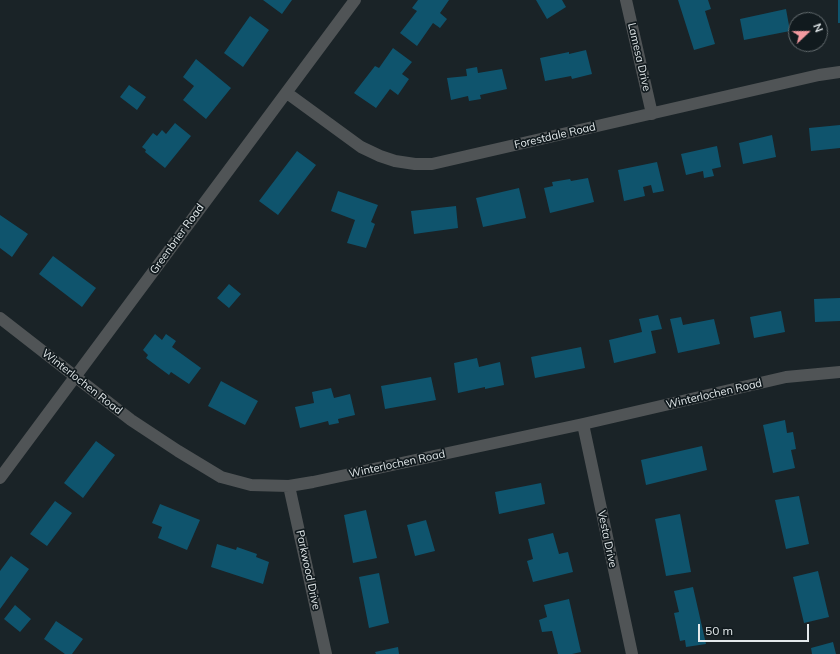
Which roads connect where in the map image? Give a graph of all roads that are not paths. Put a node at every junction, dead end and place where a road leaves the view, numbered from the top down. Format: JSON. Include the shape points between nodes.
{"nodes":[{"id":1,"x":355,"y":0,"type":"edge"},
{"id":2,"x":626,"y":0,"type":"edge"},
{"id":3,"x":840,"y":72,"type":"edge"},
{"id":4,"x":287,"y":93,"type":"junction"},
{"id":5,"x":652,"y":114,"type":"junction"},
{"id":6,"x":0,"y":318,"type":"edge"},
{"id":7,"x":840,"y":372,"type":"edge"},
{"id":8,"x":76,"y":377,"type":"junction"},
{"id":9,"x":583,"y":424,"type":"junction"},
{"id":10,"x":0,"y":478,"type":"edge"},
{"id":11,"x":289,"y":486,"type":"junction"},
{"id":12,"x":326,"y":654,"type":"edge"},
{"id":13,"x":632,"y":654,"type":"edge"}],
"edges":[{"from":1,"to":4,"type":"street","name":"Greenbrier Road"},
{"from":2,"to":5,"type":"street","name":"Lamesa Drive"},
{"from":3,"to":5,"type":"street","name":"Forestdale Road"},
{"from":4,"to":5,"type":"street","name":"Forestdale Road","via":[[361,147],[395,161],[414,164],[432,164]]},
{"from":4,"to":8,"type":"street","name":"Greenbrier Road"},
{"from":6,"to":8,"type":"street","name":"Winterlochen Road"},
{"from":7,"to":9,"type":"street","name":"Winterlochen Road","via":[[786,377]]},
{"from":8,"to":10,"type":"street","name":"Greenbrier Road"},
{"from":8,"to":11,"type":"street","name":"Winterlochen Road","via":[[131,420],[221,477],[251,485]]},
{"from":9,"to":11,"type":"street","name":"Winterlochen Road"},
{"from":9,"to":13,"type":"street","name":"Vesta Drive"},
{"from":11,"to":12,"type":"street","name":"Parkwood Drive"}]}
